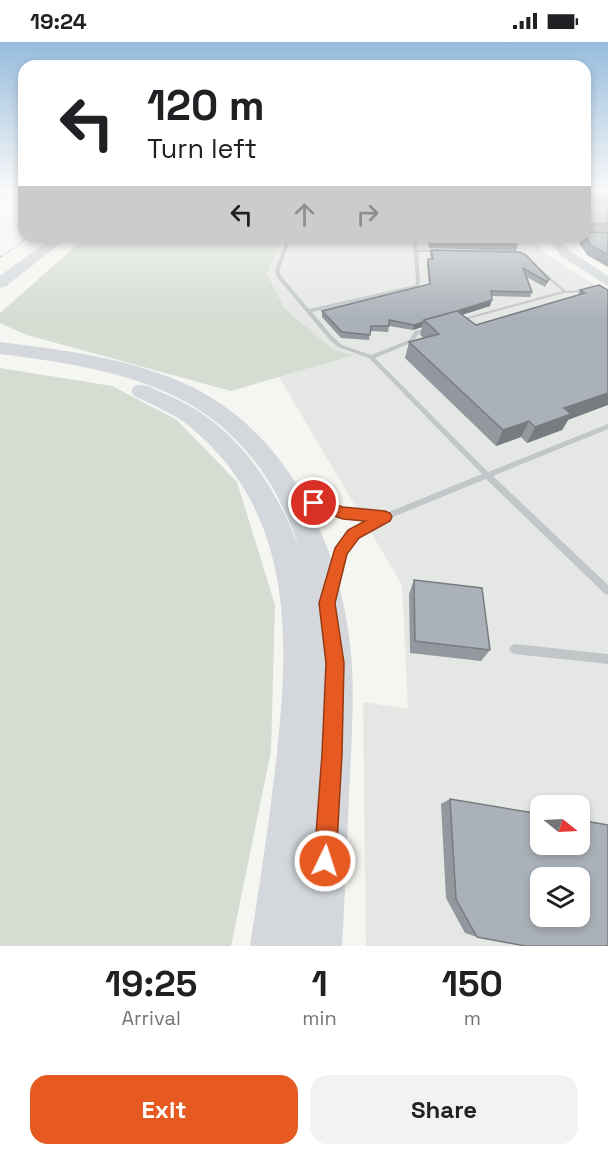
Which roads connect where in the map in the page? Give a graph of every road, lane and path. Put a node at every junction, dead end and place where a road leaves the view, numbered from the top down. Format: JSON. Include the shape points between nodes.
{"nodes":[{"id":1,"x":20,"y":243,"type":"edge"},
{"id":2,"x":31,"y":243,"type":"edge"},
{"id":3,"x":54,"y":243,"type":"edge"},
{"id":4,"x":287,"y":243,"type":"edge"},
{"id":5,"x":414,"y":243,"type":"edge"},
{"id":6,"x":557,"y":243,"type":"edge"},
{"id":7,"x":415,"y":251,"type":"junction"},
{"id":8,"x":450,"y":252,"type":"edge"},
{"id":9,"x":520,"y":254,"type":"edge"},
{"id":10,"x":0,"y":256,"type":"edge"},
{"id":11,"x":0,"y":265,"type":"edge"},
{"id":12,"x":608,"y":282,"type":"edge"},
{"id":13,"x":0,"y":283,"type":"edge"},
{"id":14,"x":597,"y":291,"type":"edge"},
{"id":15,"x":565,"y":292,"type":"junction"},
{"id":16,"x":308,"y":311,"type":"junction"},
{"id":17,"x":451,"y":322,"type":"edge"},
{"id":18,"x":440,"y":326,"type":"edge"},
{"id":19,"x":3,"y":354,"type":"edge"},
{"id":20,"x":371,"y":357,"type":"junction"},
{"id":21,"x":608,"y":426,"type":"edge"},
{"id":22,"x":488,"y":475,"type":"junction"},
{"id":23,"x":291,"y":491,"type":"junction"},
{"id":24,"x":385,"y":517,"type":"junction"},
{"id":25,"x":608,"y":591,"type":"edge"},
{"id":26,"x":327,"y":603,"type":"junction"},
{"id":27,"x":514,"y":649,"type":"dead end"},
{"id":28,"x":608,"y":659,"type":"edge"},
{"id":29,"x":273,"y":946,"type":"edge"},
{"id":30,"x":319,"y":946,"type":"edge"}],
"edges":[{"from":1,"to":10,"type":"path"},
{"from":2,"to":11,"type":"main road"},
{"from":3,"to":13,"type":"main road"},
{"from":4,"to":16,"type":"lane","via":[[276,271]]},
{"from":5,"to":7,"type":"lane"},
{"from":6,"to":12,"type":"street","via":[[565,253]]},
{"from":7,"to":8,"type":"lane"},
{"from":7,"to":16,"type":"lane","via":[[417,286]]},
{"from":9,"to":15,"type":"lane"},
{"from":14,"to":15,"type":"lane"},
{"from":15,"to":17,"type":"lane"},
{"from":16,"to":20,"type":"lane","via":[[340,346]]},
{"from":18,"to":20,"type":"lane","via":[[417,332],[411,341]]},
{"from":19,"to":23,"type":"main road","via":[[114,367],[144,375],[196,398],[248,437]]},
{"from":19,"to":29,"type":"main road","via":[[134,388],[166,402],[196,421],[228,450],[254,482],[276,523],[294,580],[302,656],[297,756]]},
{"from":20,"to":22,"type":"lane"},
{"from":21,"to":22,"type":"lane"},
{"from":22,"to":24,"type":"lane"},
{"from":22,"to":25,"type":"lane"},
{"from":23,"to":24,"type":"lane","via":[[320,507]]},
{"from":23,"to":26,"type":"main road","via":[[319,561]]},
{"from":24,"to":26,"type":"lane","via":[[354,534],[340,552]]},
{"from":26,"to":30,"type":"main road","via":[[335,663]]},
{"from":27,"to":28,"type":"lane"}]}
